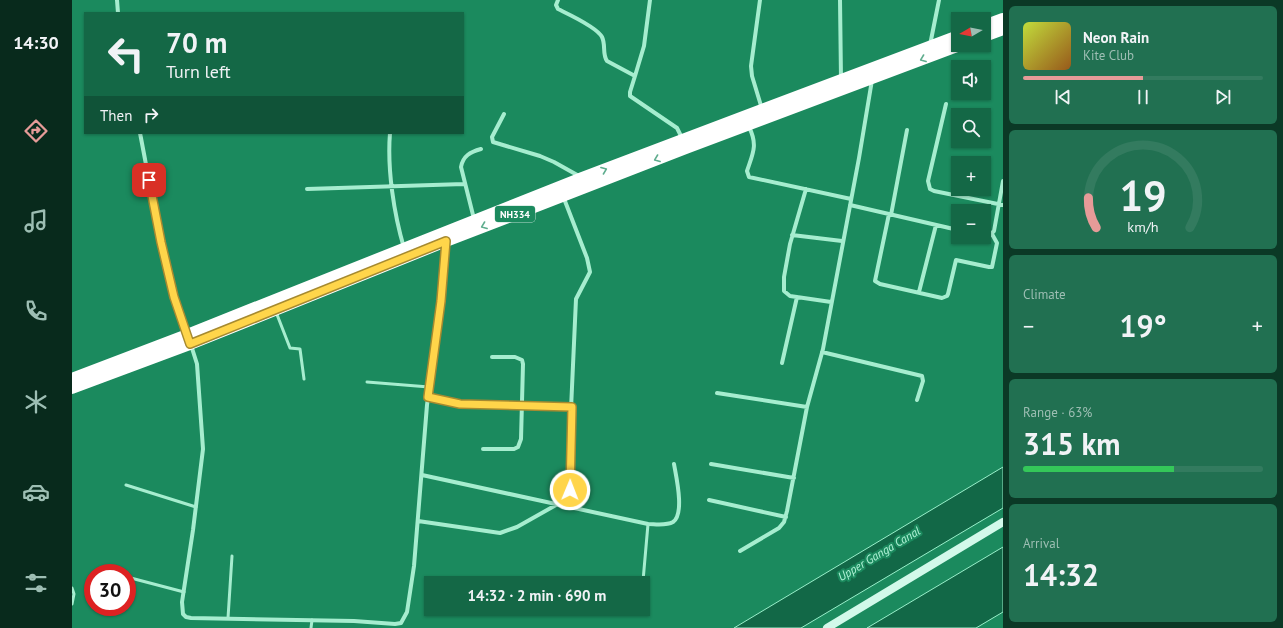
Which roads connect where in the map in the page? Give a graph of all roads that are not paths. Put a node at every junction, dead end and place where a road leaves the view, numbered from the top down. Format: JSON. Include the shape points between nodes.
{"nodes":[{"id":1,"x":117,"y":0,"type":"edge"},
{"id":2,"x":558,"y":0,"type":"edge"},
{"id":3,"x":650,"y":0,"type":"edge"},
{"id":4,"x":760,"y":0,"type":"edge"},
{"id":5,"x":840,"y":0,"type":"edge"},
{"id":6,"x":939,"y":0,"type":"edge"},
{"id":7,"x":118,"y":12,"type":"edge"},
{"id":8,"x":1003,"y":19,"type":"edge"},
{"id":9,"x":991,"y":23,"type":"edge"},
{"id":10,"x":1003,"y":29,"type":"edge"},
{"id":11,"x":991,"y":33,"type":"edge"},
{"id":12,"x":951,"y":39,"type":"edge"},
{"id":13,"x":929,"y":47,"type":"junction"},
{"id":14,"x":951,"y":48,"type":"edge"},
{"id":15,"x":635,"y":76,"type":"junction"},
{"id":16,"x":872,"y":78,"type":"junction"},
{"id":17,"x":842,"y":80,"type":"junction"},
{"id":18,"x":946,"y":104,"type":"dead end"},
{"id":19,"x":762,"y":110,"type":"junction"},
{"id":20,"x":504,"y":114,"type":"dead end"},
{"id":21,"x":748,"y":125,"type":"junction"},
{"id":22,"x":907,"y":130,"type":"dead end"},
{"id":23,"x":140,"y":134,"type":"edge"},
{"id":24,"x":390,"y":134,"type":"edge"},
{"id":25,"x":683,"y":140,"type":"junction"},
{"id":26,"x":481,"y":149,"type":"dead end"},
{"id":27,"x":582,"y":178,"type":"junction"},
{"id":28,"x":1003,"y":182,"type":"edge"},
{"id":29,"x":464,"y":184,"type":"junction"},
{"id":30,"x":392,"y":187,"type":"junction"},
{"id":31,"x":307,"y":189,"type":"dead end"},
{"id":32,"x":806,"y":189,"type":"junction"},
{"id":33,"x":562,"y":196,"type":"junction"},
{"id":34,"x":851,"y":199,"type":"junction"},
{"id":35,"x":850,"y":205,"type":"junction"},
{"id":36,"x":1001,"y":205,"type":"edge"},
{"id":37,"x":890,"y":214,"type":"junction"},
{"id":38,"x":475,"y":220,"type":"junction"},
{"id":39,"x":936,"y":225,"type":"junction"},
{"id":40,"x":951,"y":228,"type":"edge"},
{"id":41,"x":992,"y":234,"type":"joint"},
{"id":42,"x":792,"y":235,"type":"junction"},
{"id":43,"x":446,"y":241,"type":"junction"},
{"id":44,"x":842,"y":241,"type":"junction"},
{"id":45,"x":404,"y":248,"type":"junction"},
{"id":46,"x":919,"y":292,"type":"junction"},
{"id":47,"x":797,"y":297,"type":"junction"},
{"id":48,"x":831,"y":302,"type":"junction"},
{"id":49,"x":276,"y":310,"type":"junction"},
{"id":50,"x":189,"y":339,"type":"junction"},
{"id":51,"x":822,"y":352,"type":"junction"},
{"id":52,"x":492,"y":356,"type":"dead end"},
{"id":53,"x":782,"y":363,"type":"dead end"},
{"id":54,"x":72,"y":379,"type":"edge"},
{"id":55,"x":304,"y":379,"type":"dead end"},
{"id":56,"x":367,"y":382,"type":"dead end"},
{"id":57,"x":429,"y":387,"type":"junction"},
{"id":58,"x":72,"y":388,"type":"edge"},
{"id":59,"x":717,"y":392,"type":"dead end"},
{"id":60,"x":428,"y":397,"type":"junction"},
{"id":61,"x":917,"y":400,"type":"dead end"},
{"id":62,"x":522,"y":406,"type":"junction"},
{"id":63,"x":572,"y":407,"type":"junction"},
{"id":64,"x":807,"y":407,"type":"junction"},
{"id":65,"x":482,"y":449,"type":"dead end"},
{"id":66,"x":674,"y":464,"type":"dead end"},
{"id":67,"x":711,"y":464,"type":"dead end"},
{"id":68,"x":422,"y":475,"type":"junction"},
{"id":69,"x":794,"y":478,"type":"junction"},
{"id":70,"x":126,"y":485,"type":"dead end"},
{"id":71,"x":709,"y":500,"type":"dead end"},
{"id":72,"x":556,"y":505,"type":"junction"},
{"id":73,"x":196,"y":506,"type":"junction"},
{"id":74,"x":786,"y":517,"type":"junction"},
{"id":75,"x":418,"y":521,"type":"junction"},
{"id":76,"x":1003,"y":522,"type":"edge"},
{"id":77,"x":648,"y":524,"type":"junction"},
{"id":78,"x":740,"y":551,"type":"dead end"},
{"id":79,"x":232,"y":556,"type":"dead end"},
{"id":80,"x":643,"y":576,"type":"edge"},
{"id":81,"x":136,"y":579,"type":"edge"},
{"id":82,"x":72,"y":588,"type":"edge"},
{"id":83,"x":184,"y":592,"type":"junction"},
{"id":84,"x":72,"y":604,"type":"edge"},
{"id":85,"x":228,"y":618,"type":"junction"},
{"id":86,"x":312,"y":620,"type":"junction"},
{"id":87,"x":401,"y":623,"type":"junction"},
{"id":88,"x":311,"y":628,"type":"edge"},
{"id":89,"x":403,"y":628,"type":"edge"},
{"id":90,"x":827,"y":628,"type":"edge"}],
"edges":[{"from":1,"to":7,"type":"street"},
{"from":2,"to":15,"type":"street","via":[[558,8],[581,20],[601,35],[604,57],[607,61]]},
{"from":3,"to":15,"type":"street","via":[[644,46]]},
{"from":4,"to":19,"type":"street","via":[[751,66]]},
{"from":5,"to":17,"type":"street"},
{"from":6,"to":13,"type":"street"},
{"from":8,"to":9,"type":"highway"},
{"from":10,"to":11,"type":"highway"},
{"from":12,"to":13,"type":"highway","number":"NH334"},
{"from":13,"to":17,"type":"highway","number":"NH334"},
{"from":14,"to":16,"type":"highway","number":"NH334","one_way":true},
{"from":15,"to":25,"type":"street","via":[[630,96],[677,128]]},
{"from":16,"to":21,"type":"highway","number":"NH334"},
{"from":16,"to":34,"type":"street"},
{"from":17,"to":19,"type":"highway","number":"NH334"},
{"from":18,"to":36,"type":"street","via":[[928,181],[930,189]]},
{"from":19,"to":25,"type":"highway","number":"NH334"},
{"from":20,"to":27,"type":"street","via":[[492,137],[493,142],[540,156]]},
{"from":21,"to":32,"type":"street","via":[[755,146],[747,175]]},
{"from":21,"to":33,"type":"highway","number":"NH334","one_way":true},
{"from":22,"to":37,"type":"street"},
{"from":23,"to":50,"type":"street","via":[[174,297]]},
{"from":24,"to":30,"type":"street"},
{"from":27,"to":25,"type":"highway","number":"NH334","one_way":true},
{"from":26,"to":29,"type":"street","via":[[472,152],[462,161]]},
{"from":27,"to":38,"type":"highway","number":"NH334"},
{"from":28,"to":36,"type":"street"},
{"from":29,"to":30,"type":"street"},
{"from":29,"to":38,"type":"street"},
{"from":30,"to":31,"type":"street"},
{"from":30,"to":45,"type":"street","via":[[396,219]]},
{"from":32,"to":34,"type":"street"},
{"from":32,"to":42,"type":"street"},
{"from":33,"to":43,"type":"highway","number":"NH334","one_way":true},
{"from":33,"to":63,"type":"street","via":[[587,258],[590,272],[576,299]]},
{"from":34,"to":35,"type":"street"},
{"from":35,"to":37,"type":"street"},
{"from":35,"to":44,"type":"street"},
{"from":36,"to":41,"type":"street"},
{"from":37,"to":39,"type":"street"},
{"from":37,"to":46,"type":"street","via":[[875,281]]},
{"from":38,"to":45,"type":"highway","number":"NH334"},
{"from":39,"to":40,"type":"street"},
{"from":39,"to":46,"type":"street"},
{"from":41,"to":46,"type":"street","via":[[997,243],[992,267],[957,260],[947,296],[942,298]]},
{"from":42,"to":44,"type":"street"},
{"from":42,"to":47,"type":"street","via":[[783,288],[786,295]]},
{"from":43,"to":49,"type":"highway","number":"NH334"},
{"from":43,"to":57,"type":"street"},
{"from":44,"to":48,"type":"street"},
{"from":45,"to":50,"type":"highway","number":"NH334"},
{"from":47,"to":48,"type":"street"},
{"from":47,"to":53,"type":"street"},
{"from":48,"to":51,"type":"street"},
{"from":49,"to":50,"type":"highway","number":"NH334"},
{"from":49,"to":55,"type":"lane","via":[[290,348],[300,349]]},
{"from":50,"to":54,"type":"highway","number":"NH334"},
{"from":50,"to":58,"type":"highway","number":"NH334"},
{"from":50,"to":73,"type":"street","via":[[197,364],[203,436]]},
{"from":51,"to":61,"type":"street","via":[[922,376]]},
{"from":51,"to":64,"type":"street"},
{"from":52,"to":62,"type":"street","via":[[515,356],[522,360]]},
{"from":56,"to":57,"type":"lane"},
{"from":57,"to":60,"type":"street"},
{"from":59,"to":64,"type":"street"},
{"from":60,"to":62,"type":"street","via":[[460,404]]},
{"from":60,"to":68,"type":"street"},
{"from":62,"to":63,"type":"street"},
{"from":62,"to":65,"type":"street","via":[[521,439],[518,447],[510,450]]},
{"from":63,"to":72,"type":"street","via":[[570,490],[562,502]]},
{"from":64,"to":69,"type":"street"},
{"from":66,"to":77,"type":"street","via":[[679,515],[672,522]]},
{"from":67,"to":69,"type":"street"},
{"from":68,"to":72,"type":"street"},
{"from":68,"to":75,"type":"street"},
{"from":69,"to":74,"type":"street"},
{"from":70,"to":73,"type":"lane"},
{"from":71,"to":74,"type":"street"},
{"from":72,"to":75,"type":"street","via":[[518,527],[500,533]]},
{"from":72,"to":77,"type":"street"},
{"from":73,"to":83,"type":"street"},
{"from":74,"to":78,"type":"street","via":[[779,528]]},
{"from":75,"to":87,"type":"street","via":[[407,612]]},
{"from":76,"to":90,"type":"street"},
{"from":77,"to":80,"type":"lane"},
{"from":79,"to":85,"type":"lane"},
{"from":81,"to":83,"type":"lane"},
{"from":82,"to":84,"type":"lane"},
{"from":83,"to":85,"type":"street","via":[[182,610],[186,617]]},
{"from":85,"to":86,"type":"street"},
{"from":86,"to":87,"type":"street"},
{"from":86,"to":88,"type":"lane"},
{"from":87,"to":89,"type":"lane"}]}
